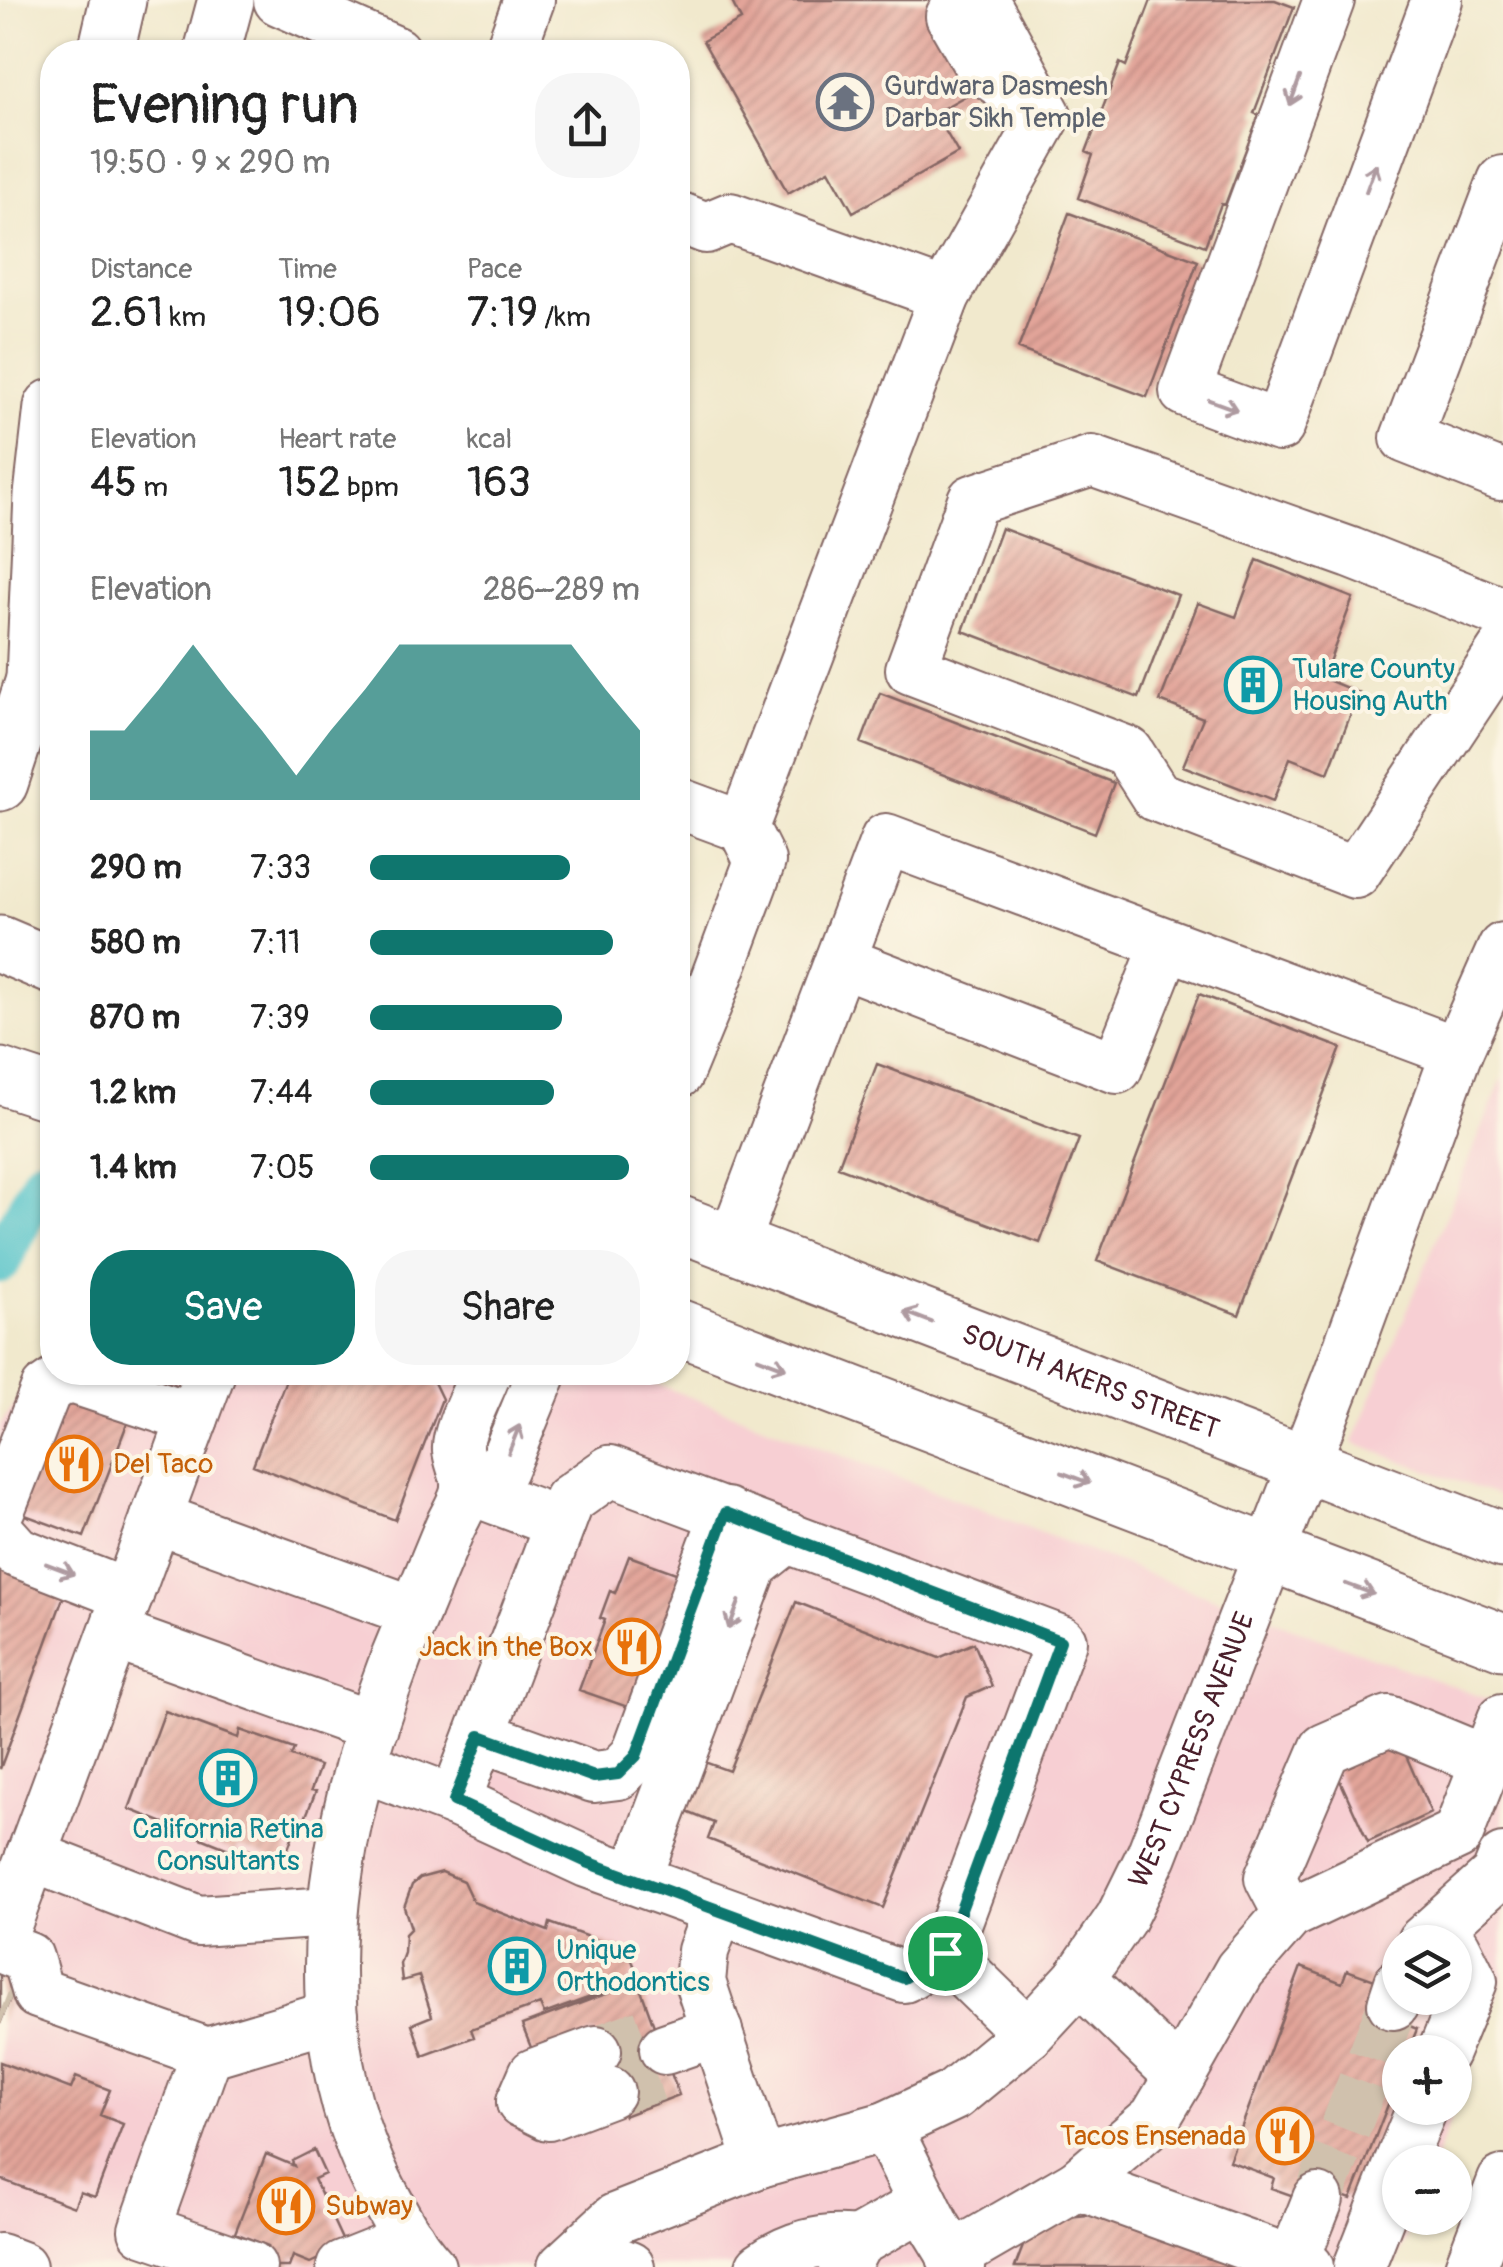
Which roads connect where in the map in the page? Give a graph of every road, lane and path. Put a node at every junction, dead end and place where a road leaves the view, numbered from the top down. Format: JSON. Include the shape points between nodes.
{"nodes":[{"id":1,"x":118,"y":0,"type":"edge"},
{"id":2,"x":226,"y":0,"type":"edge"},
{"id":3,"x":278,"y":0,"type":"edge"},
{"id":4,"x":529,"y":0,"type":"edge"},
{"id":5,"x":1329,"y":0,"type":"edge"},
{"id":6,"x":1437,"y":0,"type":"edge"},
{"id":7,"x":967,"y":8,"type":"edge"},
{"id":8,"x":109,"y":40,"type":"edge"},
{"id":9,"x":215,"y":40,"type":"edge"},
{"id":10,"x":369,"y":40,"type":"edge"},
{"id":11,"x":514,"y":40,"type":"edge"},
{"id":12,"x":1503,"y":181,"type":"edge"},
{"id":13,"x":690,"y":222,"type":"edge"},
{"id":14,"x":945,"y":295,"type":"junction"},
{"id":15,"x":1502,"y":474,"type":"edge"},
{"id":16,"x":40,"y":542,"type":"edge"},
{"id":17,"x":1503,"y":612,"type":"edge"},
{"id":18,"x":1503,"y":650,"type":"edge"},
{"id":19,"x":40,"y":660,"type":"edge"},
{"id":20,"x":34,"y":679,"type":"junction"},
{"id":21,"x":0,"y":783,"type":"edge"},
{"id":22,"x":690,"y":808,"type":"edge"},
{"id":23,"x":742,"y":827,"type":"junction"},
{"id":24,"x":0,"y":944,"type":"edge"},
{"id":25,"x":1166,"y":945,"type":"junction"},
{"id":26,"x":1503,"y":948,"type":"edge"},
{"id":27,"x":40,"y":961,"type":"edge"},
{"id":28,"x":840,"y":961,"type":"junction"},
{"id":29,"x":690,"y":1044,"type":"edge"},
{"id":30,"x":1456,"y":1052,"type":"junction"},
{"id":31,"x":0,"y":1076,"type":"edge"},
{"id":32,"x":40,"y":1089,"type":"edge"},
{"id":33,"x":690,"y":1228,"type":"edge"},
{"id":34,"x":732,"y":1246,"type":"junction"},
{"id":35,"x":690,"y":1332,"type":"edge"},
{"id":36,"x":53,"y":1385,"type":"edge"},
{"id":37,"x":123,"y":1385,"type":"edge"},
{"id":38,"x":481,"y":1385,"type":"edge"},
{"id":39,"x":537,"y":1385,"type":"edge"},
{"id":40,"x":202,"y":1395,"type":"edge"},
{"id":41,"x":1304,"y":1464,"type":"junction"},
{"id":42,"x":466,"y":1488,"type":"junction"},
{"id":43,"x":0,"y":1508,"type":"edge"},
{"id":44,"x":726,"y":1513,"type":"junction"},
{"id":45,"x":156,"y":1518,"type":"junction"},
{"id":46,"x":560,"y":1523,"type":"junction"},
{"id":47,"x":0,"y":1533,"type":"edge"},
{"id":48,"x":788,"y":1537,"type":"junction"},
{"id":49,"x":1503,"y":1540,"type":"edge"},
{"id":50,"x":1270,"y":1553,"type":"junction"},
{"id":51,"x":414,"y":1612,"type":"junction"},
{"id":52,"x":121,"y":1614,"type":"junction"},
{"id":53,"x":1503,"y":1642,"type":"edge"},
{"id":54,"x":480,"y":1736,"type":"junction"},
{"id":55,"x":368,"y":1746,"type":"junction"},
{"id":56,"x":1497,"y":1758,"type":"edge"},
{"id":57,"x":454,"y":1801,"type":"junction"},
{"id":58,"x":31,"y":1856,"type":"junction"},
{"id":59,"x":1503,"y":1859,"type":"edge"},
{"id":60,"x":635,"y":1879,"type":"junction"},
{"id":61,"x":1503,"y":1901,"type":"edge"},
{"id":62,"x":718,"y":1910,"type":"junction"},
{"id":63,"x":330,"y":1912,"type":"junction"},
{"id":64,"x":1290,"y":1914,"type":"junction"},
{"id":65,"x":1441,"y":1925,"type":"edge"},
{"id":66,"x":1472,"y":1929,"type":"edge"},
{"id":67,"x":0,"y":1944,"type":"edge"},
{"id":68,"x":945,"y":1953,"type":"junction"},
{"id":69,"x":1079,"y":1979,"type":"junction"},
{"id":70,"x":332,"y":2016,"type":"junction"},
{"id":71,"x":716,"y":2031,"type":"junction"},
{"id":72,"x":1028,"y":2034,"type":"junction"},
{"id":73,"x":218,"y":2049,"type":"junction"},
{"id":74,"x":666,"y":2049,"type":"tunnel mouth"},
{"id":75,"x":603,"y":2071,"type":"tunnel mouth"},
{"id":76,"x":1180,"y":2076,"type":"junction"},
{"id":77,"x":522,"y":2102,"type":"dead end"},
{"id":78,"x":886,"y":2127,"type":"junction"},
{"id":79,"x":760,"y":2162,"type":"junction"},
{"id":80,"x":1503,"y":2181,"type":"edge"},
{"id":81,"x":1078,"y":2184,"type":"junction"},
{"id":82,"x":1318,"y":2199,"type":"tunnel mouth"},
{"id":83,"x":1382,"y":2209,"type":"edge"},
{"id":84,"x":943,"y":2239,"type":"edge"},
{"id":85,"x":145,"y":2251,"type":"edge"},
{"id":86,"x":420,"y":2253,"type":"edge"},
{"id":87,"x":573,"y":2258,"type":"edge"},
{"id":88,"x":861,"y":2258,"type":"edge"},
{"id":89,"x":0,"y":2259,"type":"edge"},
{"id":90,"x":1300,"y":2264,"type":"edge"},
{"id":91,"x":21,"y":2267,"type":"edge"},
{"id":92,"x":251,"y":2267,"type":"edge"},
{"id":93,"x":342,"y":2267,"type":"edge"},
{"id":94,"x":630,"y":2267,"type":"edge"},
{"id":95,"x":760,"y":2267,"type":"edge"},
{"id":96,"x":1359,"y":2267,"type":"edge"},
{"id":97,"x":1470,"y":2267,"type":"edge"}],
"edges":[{"from":1,"to":8,"type":"main road"},
{"from":2,"to":9,"type":"main road"},
{"from":3,"to":10,"type":"street"},
{"from":4,"to":11,"type":"street"},
{"from":5,"to":6,"type":"street","one_way":true,"via":[[1185,391],[1280,426]]},
{"from":7,"to":14,"type":"street","via":[[1046,115]]},
{"from":12,"to":15,"type":"street","via":[[1406,438]]},
{"from":13,"to":14,"type":"street","via":[[706,228],[730,218]]},
{"from":14,"to":23,"type":"street"},
{"from":16,"to":20,"type":"main road"},
{"from":17,"to":18,"type":"street","via":[[1092,460],[973,500],[911,669],[1128,752],[1156,796],[1355,873]]},
{"from":19,"to":20,"type":"main road"},
{"from":20,"to":21,"type":"main road"},
{"from":22,"to":23,"type":"street"},
{"from":23,"to":29,"type":"street","via":[[760,861]]},
{"from":24,"to":27,"type":"main road"},
{"from":25,"to":28,"type":"street","via":[[1117,1068]]},
{"from":25,"to":28,"type":"street","via":[[886,839]]},
{"from":25,"to":30,"type":"street"},
{"from":26,"to":30,"type":"street","name":"WEST CYPRESS AVENUE"},
{"from":28,"to":34,"type":"street"},
{"from":30,"to":41,"type":"street","name":"WEST CYPRESS AVENUE"},
{"from":31,"to":32,"type":"main road"},
{"from":33,"to":34,"type":"main road","name":"SOUTH AKERS STREET"},
{"from":41,"to":34,"type":"main road","name":"SOUTH AKERS STREET","one_way":true},
{"from":35,"to":50,"type":"main road","one_way":true},
{"from":36,"to":43,"type":"street"},
{"from":37,"to":40,"type":"street"},
{"from":38,"to":42,"type":"street","via":[[457,1446]]},
{"from":42,"to":39,"type":"street","one_way":true,"via":[[502,1469]]},
{"from":40,"to":45,"type":"street"},
{"from":41,"to":49,"type":"main road","name":"SOUTH AKERS STREET"},
{"from":41,"to":50,"type":"street","name":"WEST CYPRESS AVENUE"},
{"from":42,"to":46,"type":"street"},
{"from":42,"to":51,"type":"street"},
{"from":44,"to":46,"type":"street","via":[[610,1471],[569,1500]]},
{"from":44,"to":48,"type":"street"},
{"from":44,"to":54,"type":"street","via":[[636,1756],[618,1774],[594,1777]]},
{"from":45,"to":51,"type":"street"},
{"from":45,"to":52,"type":"street"},
{"from":46,"to":54,"type":"street"},
{"from":47,"to":52,"type":"street","one_way":true,"via":[[17,1552]]},
{"from":48,"to":60,"type":"street","one_way":true,"via":[[753,1565]]},
{"from":48,"to":68,"type":"street","via":[[1060,1641]]},
{"from":50,"to":53,"type":"main road","one_way":true},
{"from":50,"to":69,"type":"street","name":"WEST CYPRESS AVENUE","via":[[1152,1855],[1122,1918]]},
{"from":51,"to":55,"type":"street"},
{"from":52,"to":55,"type":"street"},
{"from":52,"to":58,"type":"street"},
{"from":54,"to":57,"type":"street"},
{"from":55,"to":57,"type":"street"},
{"from":55,"to":63,"type":"street"},
{"from":56,"to":64,"type":"street","via":[[1458,1834]]},
{"from":56,"to":64,"type":"street","via":[[1389,1721],[1325,1749],[1270,1878]]},
{"from":57,"to":60,"type":"street"},
{"from":58,"to":63,"type":"street","via":[[198,1921]]},
{"from":58,"to":67,"type":"street"},
{"from":59,"to":65,"type":"street","via":[[1496,1876]]},
{"from":60,"to":62,"type":"street"},
{"from":61,"to":66,"type":"street"},
{"from":62,"to":68,"type":"street","via":[[904,1978]]},
{"from":62,"to":71,"type":"street","via":[[700,1982]]},
{"from":63,"to":70,"type":"street"},
{"from":64,"to":76,"type":"street","via":[[1240,1970]]},
{"from":67,"to":73,"type":"street","via":[[28,1958],[22,2004]]},
{"from":68,"to":72,"type":"street"},
{"from":69,"to":72,"type":"street","name":"WEST CYPRESS AVENUE"},
{"from":69,"to":76,"type":"street"},
{"from":70,"to":73,"type":"street"},
{"from":70,"to":86,"type":"street","via":[[346,2104],[366,2158]]},
{"from":71,"to":74,"type":"street"},
{"from":71,"to":79,"type":"street"},
{"from":72,"to":78,"type":"street","name":"WEST CYPRESS AVENUE","via":[[954,2095]]},
{"from":73,"to":85,"type":"street"},
{"from":75,"to":77,"type":"street"},
{"from":76,"to":81,"type":"street","via":[[1156,2118]]},
{"from":78,"to":79,"type":"street","name":"WEST CYPRESS AVENUE"},
{"from":78,"to":84,"type":"street"},
{"from":79,"to":87,"type":"street","name":"WEST CYPRESS AVENUE","via":[[615,2219]]},
{"from":80,"to":97,"type":"street"},
{"from":81,"to":84,"type":"street"},
{"from":81,"to":90,"type":"street"},
{"from":82,"to":90,"type":"street"},
{"from":83,"to":96,"type":"street"},
{"from":84,"to":88,"type":"street"},
{"from":85,"to":92,"type":"street"},
{"from":86,"to":93,"type":"street"},
{"from":87,"to":94,"type":"street"},
{"from":88,"to":95,"type":"street","via":[[834,2238],[780,2253]]},
{"from":89,"to":91,"type":"street"}]}
